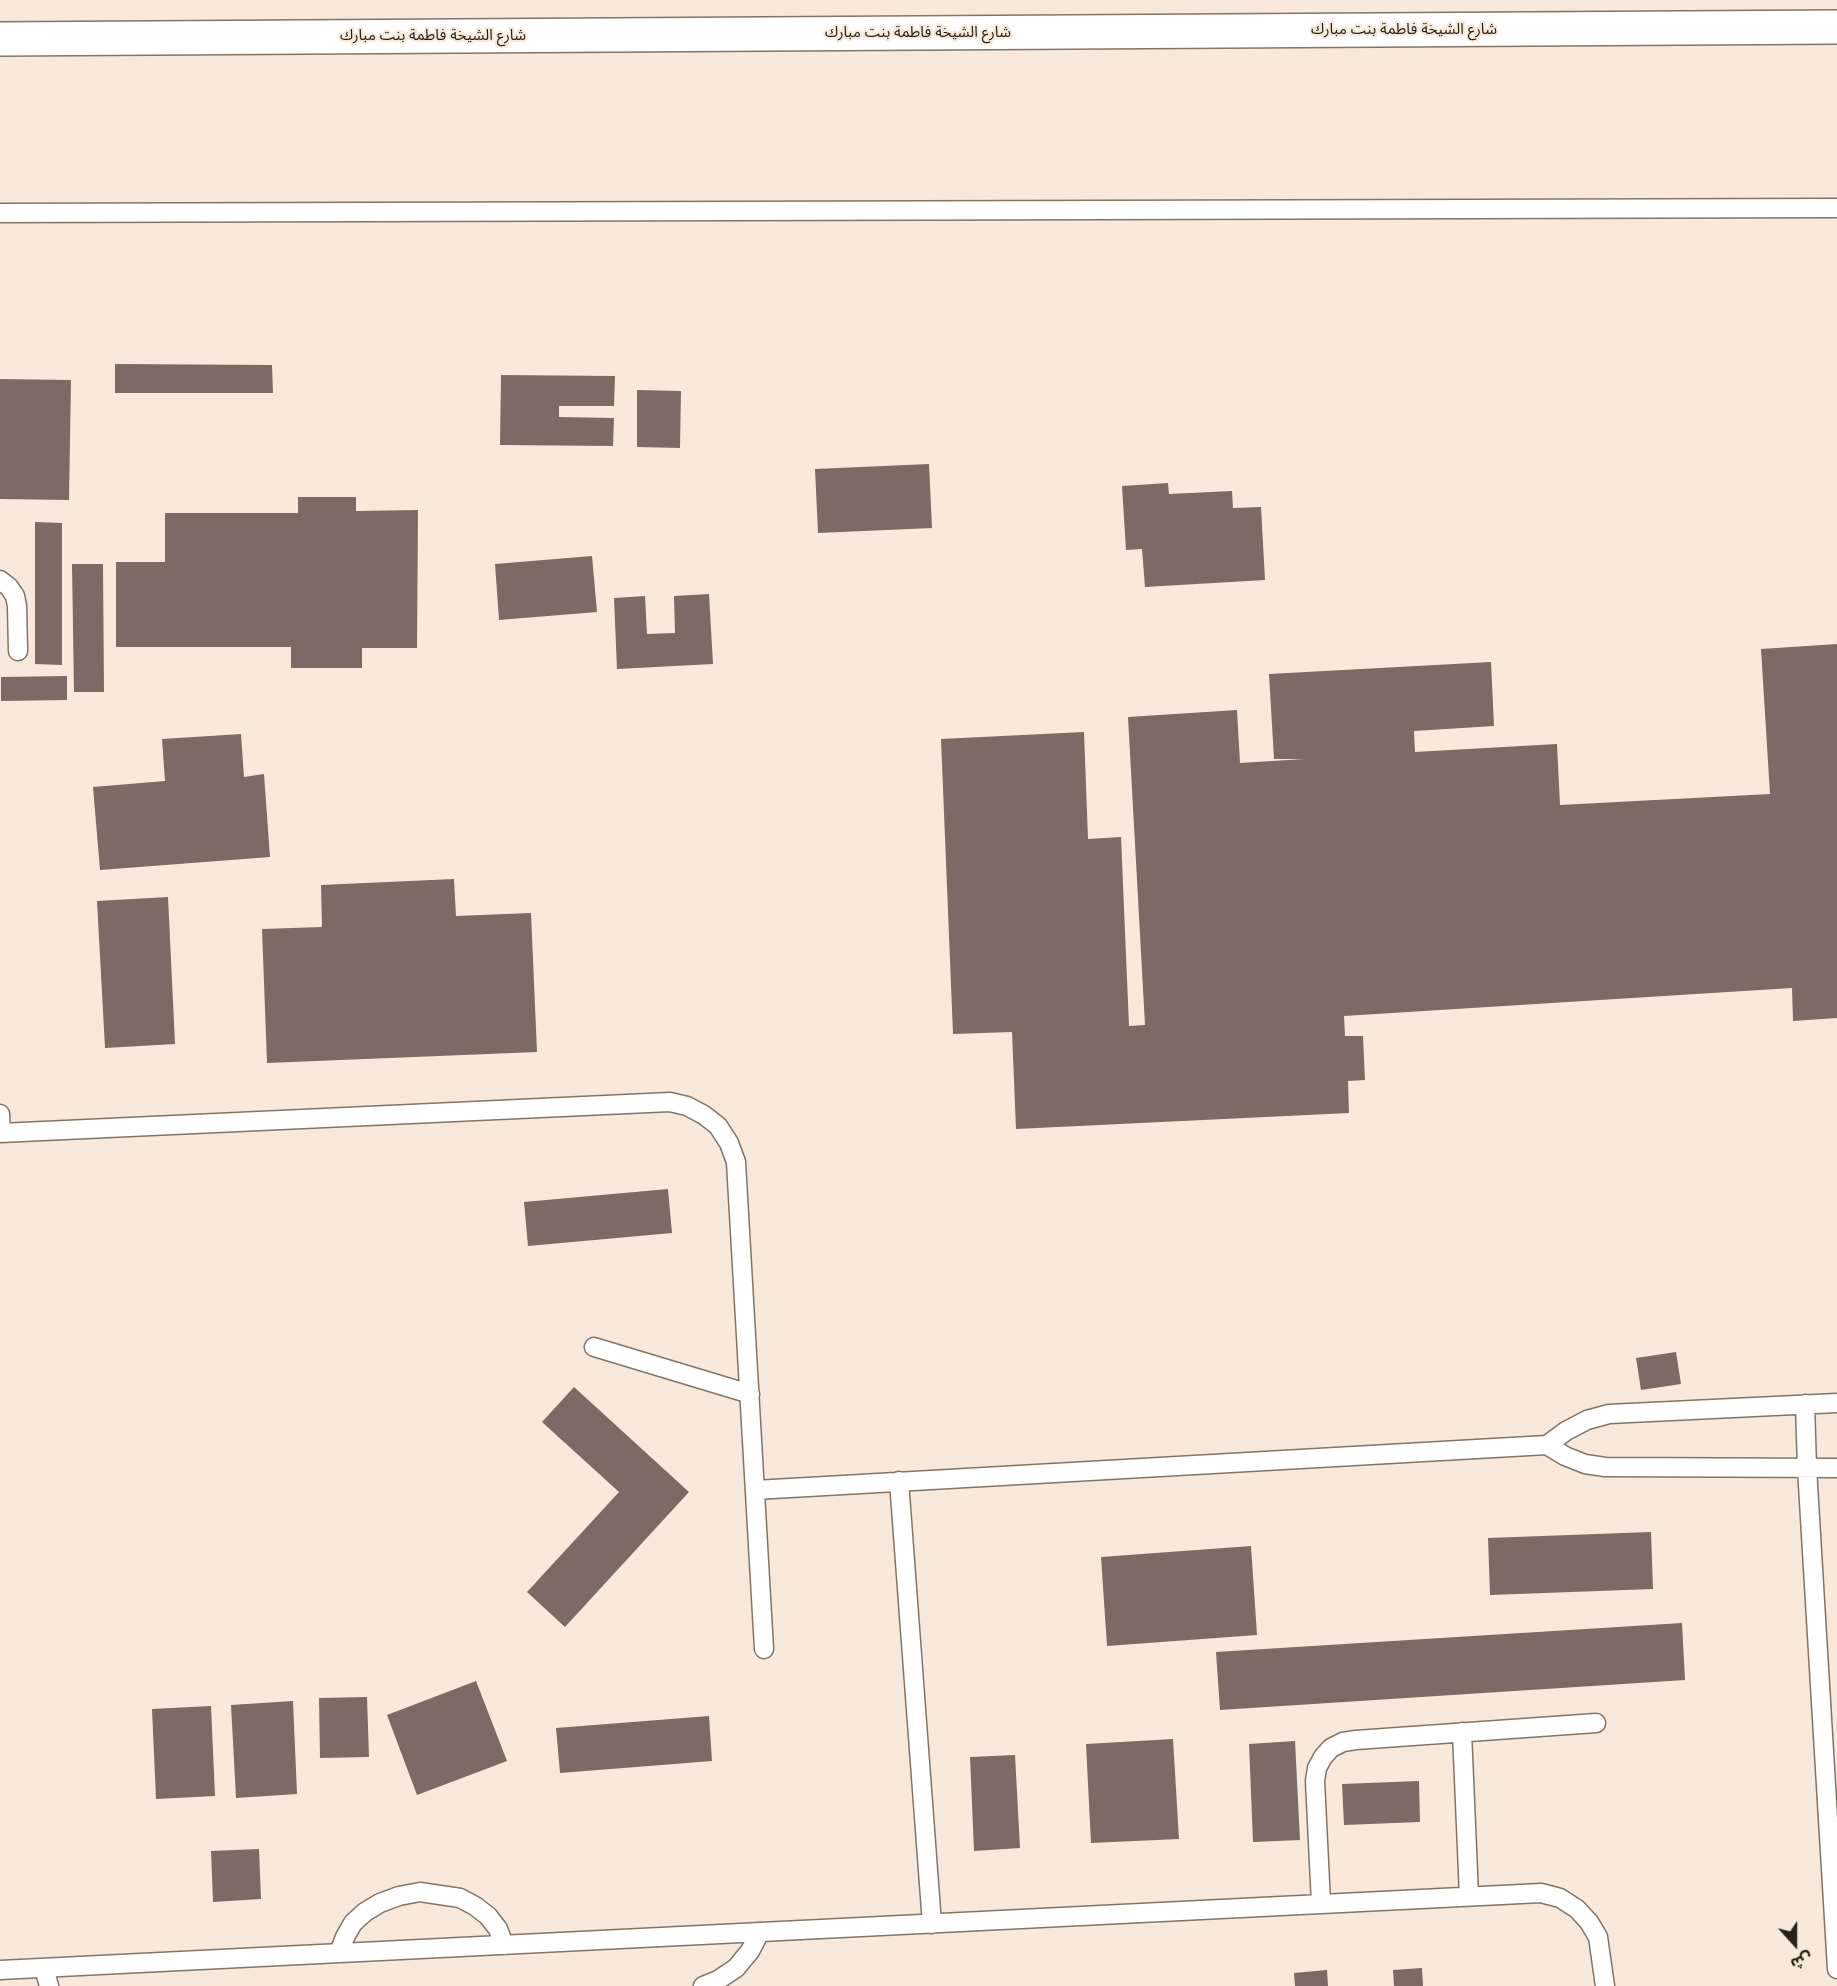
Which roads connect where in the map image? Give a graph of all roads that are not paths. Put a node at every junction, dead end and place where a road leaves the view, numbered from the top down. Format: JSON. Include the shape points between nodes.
{"nodes":[{"id":1,"x":1837,"y":27,"type":"edge"},
{"id":2,"x":0,"y":39,"type":"edge"},
{"id":3,"x":1837,"y":208,"type":"edge"},
{"id":4,"x":0,"y":213,"type":"edge"},
{"id":5,"x":0,"y":580,"type":"edge"},
{"id":6,"x":18,"y":651,"type":"dead end"},
{"id":7,"x":0,"y":1114,"type":"edge"},
{"id":8,"x":1,"y":1133,"type":"edge"},
{"id":9,"x":594,"y":1347,"type":"dead end"},
{"id":10,"x":750,"y":1394,"type":"junction"},
{"id":11,"x":1837,"y":1403,"type":"edge"},
{"id":12,"x":1805,"y":1404,"type":"junction"},
{"id":13,"x":1547,"y":1445,"type":"junction"},
{"id":14,"x":1807,"y":1468,"type":"junction"},
{"id":15,"x":1837,"y":1468,"type":"edge"},
{"id":16,"x":899,"y":1481,"type":"junction"},
{"id":17,"x":755,"y":1490,"type":"junction"},
{"id":18,"x":764,"y":1649,"type":"dead end"},
{"id":19,"x":1596,"y":1723,"type":"dead end"},
{"id":20,"x":1462,"y":1732,"type":"junction"},
{"id":21,"x":1469,"y":1896,"type":"junction"},
{"id":22,"x":1321,"y":1904,"type":"junction"},
{"id":23,"x":932,"y":1923,"type":"junction"},
{"id":24,"x":760,"y":1932,"type":"junction"},
{"id":25,"x":504,"y":1945,"type":"junction"},
{"id":26,"x":339,"y":1953,"type":"junction"},
{"id":27,"x":44,"y":1968,"type":"junction"},
{"id":28,"x":1837,"y":1969,"type":"edge"},
{"id":29,"x":0,"y":1970,"type":"edge"},
{"id":30,"x":49,"y":1986,"type":"edge"},
{"id":31,"x":703,"y":1986,"type":"edge"},
{"id":32,"x":1605,"y":1986,"type":"edge"}],
"edges":[{"from":1,"to":2,"type":"street","name":"شارع الشيخة فاطمة بنت مبارك"},
{"from":3,"to":4,"type":"lane"},
{"from":5,"to":6,"type":"lane","via":[[15,596]]},
{"from":7,"to":8,"type":"lane"},
{"from":8,"to":10,"type":"lane","via":[[670,1102],[687,1106],[718,1126],[736,1162]]},
{"from":9,"to":10,"type":"lane"},
{"from":10,"to":17,"type":"lane"},
{"from":11,"to":12,"type":"lane"},
{"from":12,"to":13,"type":"lane","via":[[1610,1414],[1587,1420]]},
{"from":12,"to":14,"type":"lane"},
{"from":13,"to":14,"type":"lane","via":[[1585,1464],[1605,1467]]},
{"from":13,"to":16,"type":"lane"},
{"from":14,"to":15,"type":"lane"},
{"from":14,"to":28,"type":"lane"},
{"from":16,"to":17,"type":"lane"},
{"from":16,"to":23,"type":"lane"},
{"from":17,"to":18,"type":"lane"},
{"from":19,"to":20,"type":"lane"},
{"from":20,"to":21,"type":"lane"},
{"from":20,"to":22,"type":"lane","via":[[1343,1742],[1323,1757],[1315,1781]]},
{"from":21,"to":22,"type":"lane"},
{"from":21,"to":32,"type":"lane","via":[[1541,1893],[1577,1909],[1598,1937]]},
{"from":22,"to":23,"type":"lane"},
{"from":23,"to":24,"type":"lane"},
{"from":24,"to":25,"type":"lane"},
{"from":24,"to":31,"type":"lane","via":[[736,1968]]},
{"from":25,"to":26,"type":"lane"},
{"from":25,"to":26,"type":"lane","via":[[498,1929],[475,1906],[460,1898],[420,1892],[399,1896],[365,1912],[349,1930]]},
{"from":26,"to":27,"type":"lane"},
{"from":27,"to":29,"type":"lane"},
{"from":27,"to":30,"type":"lane"}]}
